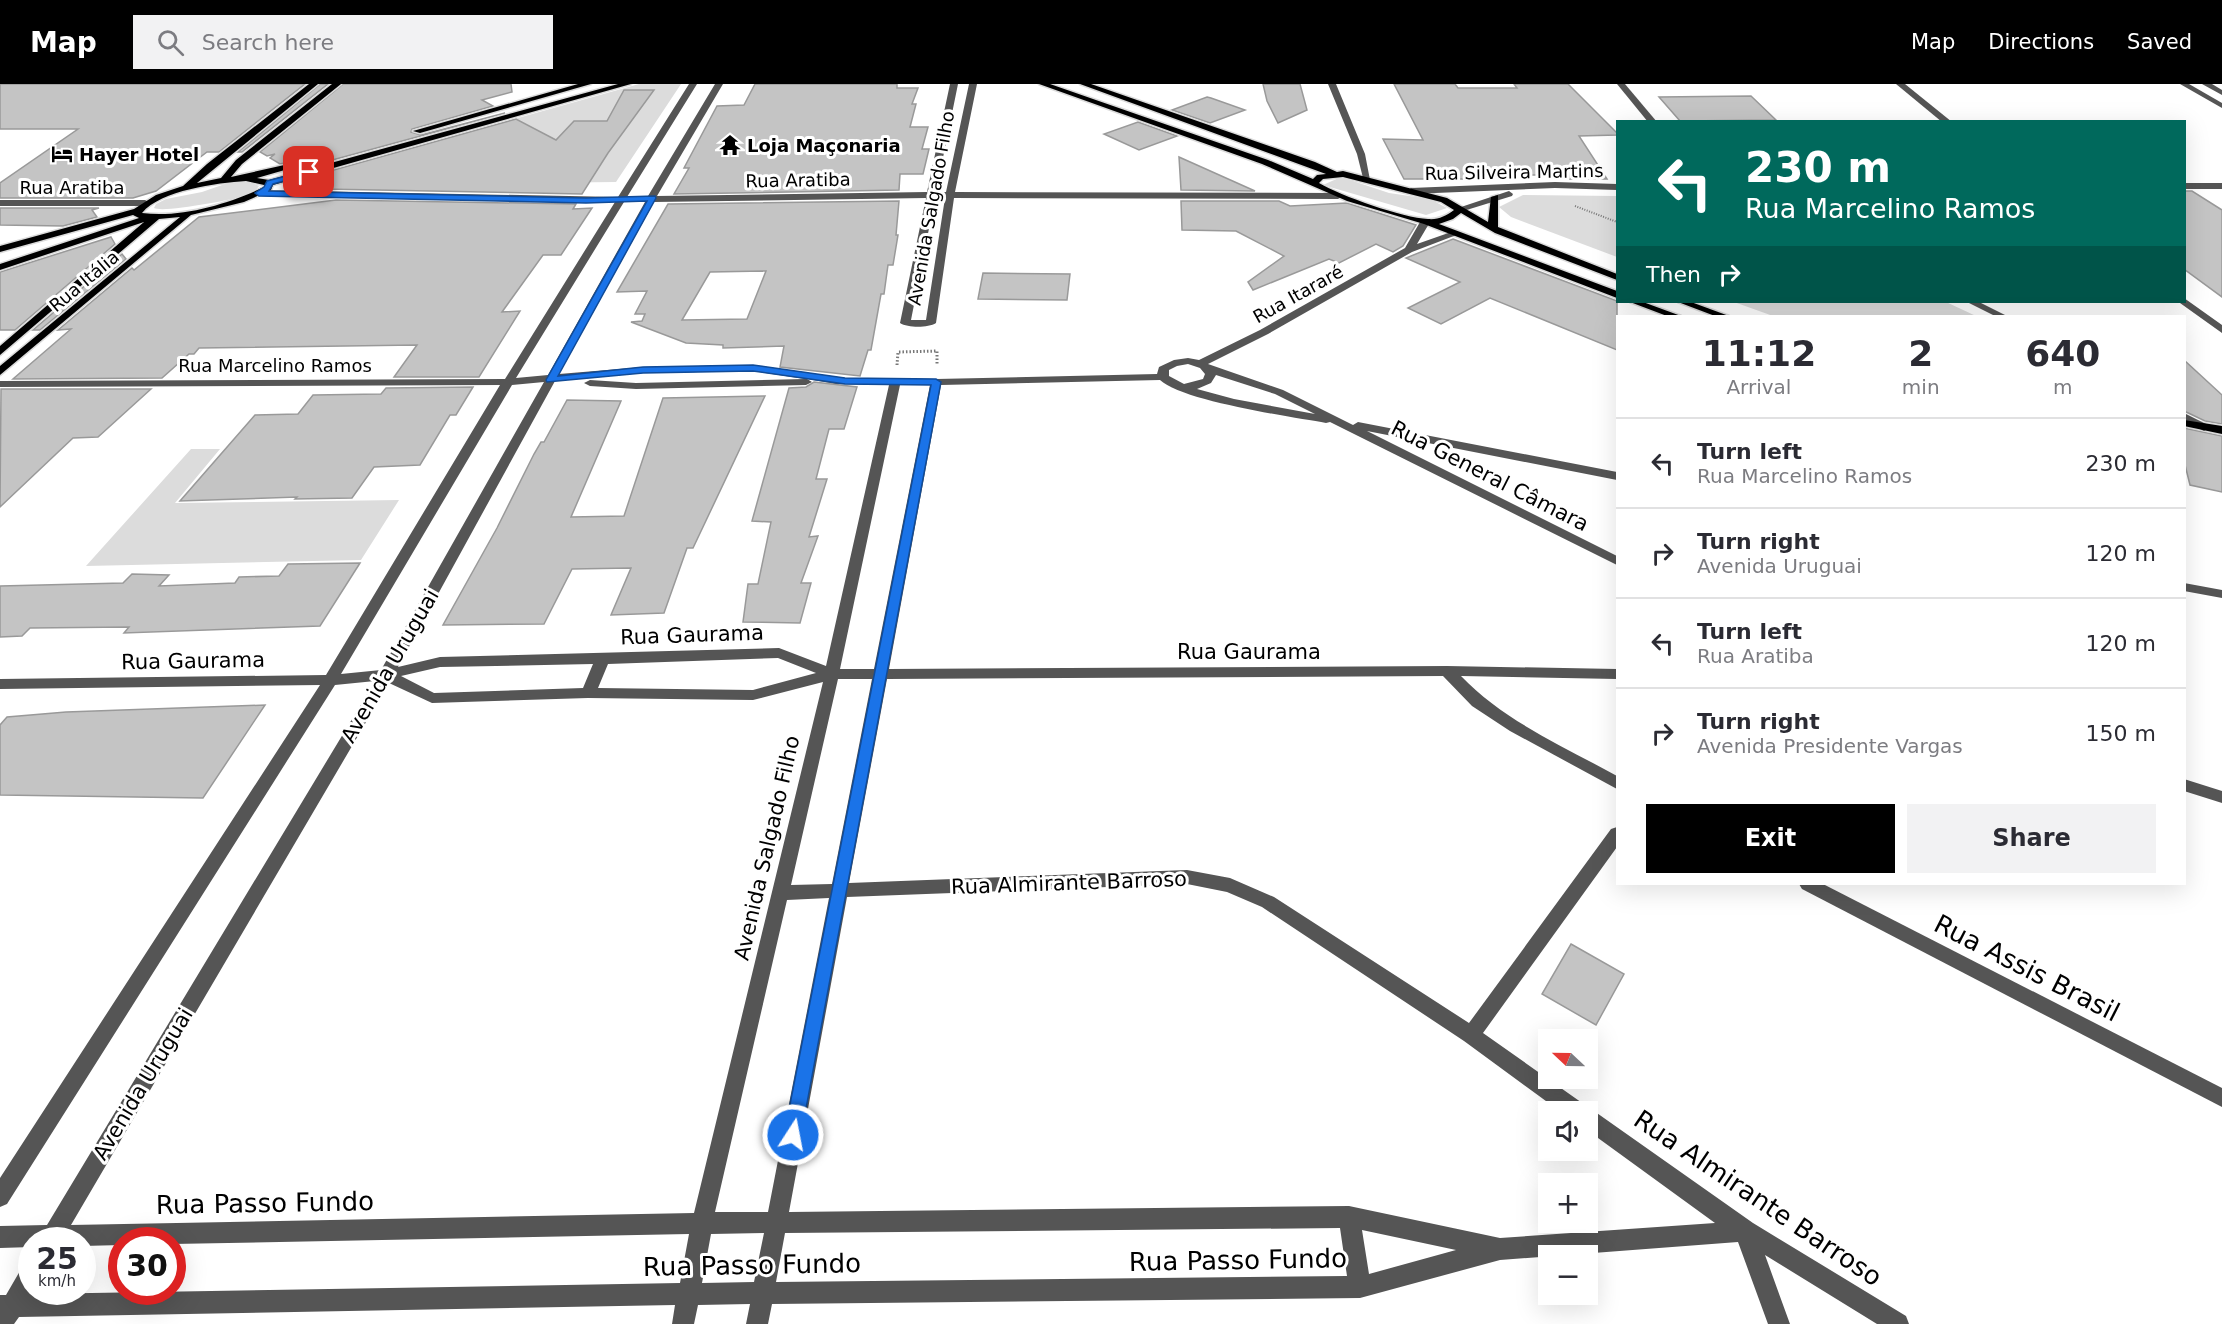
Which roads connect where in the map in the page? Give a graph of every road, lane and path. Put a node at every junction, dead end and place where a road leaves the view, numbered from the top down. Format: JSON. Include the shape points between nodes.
{"nodes":[{"id":1,"x":314,"y":84,"type":"edge"},
{"id":2,"x":337,"y":84,"type":"edge"},
{"id":3,"x":587,"y":84,"type":"edge"},
{"id":4,"x":627,"y":84,"type":"edge"},
{"id":5,"x":693,"y":84,"type":"edge"},
{"id":6,"x":719,"y":84,"type":"edge"},
{"id":7,"x":954,"y":84,"type":"edge"},
{"id":8,"x":973,"y":84,"type":"edge"},
{"id":9,"x":1043,"y":84,"type":"edge"},
{"id":10,"x":1084,"y":84,"type":"edge"},
{"id":11,"x":1332,"y":84,"type":"edge"},
{"id":12,"x":1621,"y":84,"type":"edge"},
{"id":13,"x":1900,"y":84,"type":"edge"},
{"id":14,"x":2184,"y":84,"type":"edge"},
{"id":15,"x":2206,"y":84,"type":"edge"},
{"id":16,"x":2222,"y":93,"type":"edge"},
{"id":17,"x":1145,"y":106,"type":"junction"},
{"id":18,"x":2222,"y":106,"type":"edge"},
{"id":19,"x":1123,"y":113,"type":"junction"},
{"id":20,"x":1651,"y":120,"type":"edge"},
{"id":21,"x":1945,"y":120,"type":"edge"},
{"id":22,"x":406,"y":135,"type":"dead end"},
{"id":23,"x":307,"y":162,"type":"dead end"},
{"id":24,"x":1334,"y":174,"type":"junction"},
{"id":25,"x":246,"y":178,"type":"junction"},
{"id":26,"x":1366,"y":178,"type":"junction"},
{"id":27,"x":225,"y":179,"type":"junction"},
{"id":28,"x":269,"y":183,"type":"junction"},
{"id":29,"x":1314,"y":183,"type":"junction"},
{"id":30,"x":2186,"y":186,"type":"edge"},
{"id":31,"x":2222,"y":186,"type":"edge"},
{"id":32,"x":1616,"y":187,"type":"edge"},
{"id":33,"x":185,"y":190,"type":"junction"},
{"id":34,"x":1411,"y":191,"type":"junction"},
{"id":35,"x":259,"y":193,"type":"junction"},
{"id":36,"x":1616,"y":194,"type":"edge"},
{"id":37,"x":931,"y":195,"type":"junction"},
{"id":38,"x":950,"y":195,"type":"junction"},
{"id":39,"x":1338,"y":196,"type":"junction"},
{"id":40,"x":1494,"y":197,"type":"junction"},
{"id":41,"x":652,"y":198,"type":"junction"},
{"id":42,"x":622,"y":199,"type":"junction"},
{"id":43,"x":0,"y":203,"type":"edge"},
{"id":44,"x":141,"y":207,"type":"junction"},
{"id":45,"x":1460,"y":209,"type":"junction"},
{"id":46,"x":188,"y":213,"type":"junction"},
{"id":47,"x":152,"y":218,"type":"junction"},
{"id":48,"x":1425,"y":222,"type":"junction"},
{"id":49,"x":1494,"y":229,"type":"junction"},
{"id":50,"x":1454,"y":234,"type":"junction"},
{"id":51,"x":0,"y":249,"type":"edge"},
{"id":52,"x":1409,"y":250,"type":"junction"},
{"id":53,"x":0,"y":267,"type":"edge"},
{"id":54,"x":1616,"y":279,"type":"edge"},
{"id":55,"x":1616,"y":280,"type":"edge"},
{"id":56,"x":1600,"y":288,"type":"junction"},
{"id":57,"x":1616,"y":295,"type":"edge"},
{"id":58,"x":1638,"y":303,"type":"edge"},
{"id":59,"x":1686,"y":303,"type":"edge"},
{"id":60,"x":1974,"y":303,"type":"edge"},
{"id":61,"x":2186,"y":303,"type":"edge"},
{"id":62,"x":1673,"y":315,"type":"edge"},
{"id":63,"x":1721,"y":315,"type":"edge"},
{"id":64,"x":2000,"y":315,"type":"edge"},
{"id":65,"x":2222,"y":330,"type":"edge"},
{"id":66,"x":937,"y":351,"type":"dead end"},
{"id":67,"x":0,"y":352,"type":"edge"},
{"id":68,"x":898,"y":352,"type":"dead end"},
{"id":69,"x":1204,"y":367,"type":"junction"},
{"id":70,"x":643,"y":370,"type":"junction"},
{"id":71,"x":0,"y":372,"type":"edge"},
{"id":72,"x":1163,"y":377,"type":"junction"},
{"id":73,"x":551,"y":380,"type":"junction"},
{"id":74,"x":845,"y":381,"type":"junction"},
{"id":75,"x":508,"y":382,"type":"junction"},
{"id":76,"x":895,"y":382,"type":"junction"},
{"id":77,"x":936,"y":382,"type":"junction"},
{"id":78,"x":0,"y":384,"type":"edge"},
{"id":79,"x":636,"y":386,"type":"junction"},
{"id":80,"x":1180,"y":387,"type":"junction"},
{"id":81,"x":2186,"y":417,"type":"edge"},
{"id":82,"x":1347,"y":424,"type":"junction"},
{"id":83,"x":2186,"y":424,"type":"edge"},
{"id":84,"x":2204,"y":427,"type":"junction"},
{"id":85,"x":2222,"y":430,"type":"edge"},
{"id":86,"x":1616,"y":476,"type":"edge"},
{"id":87,"x":1616,"y":561,"type":"edge"},
{"id":88,"x":2186,"y":587,"type":"edge"},
{"id":89,"x":2222,"y":594,"type":"edge"},
{"id":90,"x":603,"y":659,"type":"junction"},
{"id":91,"x":1447,"y":671,"type":"junction"},
{"id":92,"x":831,"y":674,"type":"junction"},
{"id":93,"x":1616,"y":674,"type":"edge"},
{"id":94,"x":386,"y":675,"type":"junction"},
{"id":95,"x":882,"y":675,"type":"junction"},
{"id":96,"x":328,"y":680,"type":"junction"},
{"id":97,"x":0,"y":684,"type":"edge"},
{"id":98,"x":588,"y":693,"type":"junction"},
{"id":99,"x":1616,"y":782,"type":"edge"},
{"id":100,"x":2186,"y":786,"type":"edge"},
{"id":101,"x":2222,"y":797,"type":"edge"},
{"id":102,"x":1616,"y":835,"type":"edge"},
{"id":103,"x":1810,"y":885,"type":"edge"},
{"id":104,"x":840,"y":891,"type":"junction"},
{"id":105,"x":779,"y":893,"type":"junction"},
{"id":106,"x":1471,"y":1035,"type":"junction"},
{"id":107,"x":2222,"y":1098,"type":"edge"},
{"id":108,"x":1563,"y":1101,"type":"edge"},
{"id":109,"x":1598,"y":1126,"type":"edge"},
{"id":110,"x":0,"y":1197,"type":"edge"},
{"id":111,"x":1349,"y":1217,"type":"junction"},
{"id":112,"x":702,"y":1223,"type":"junction"},
{"id":113,"x":776,"y":1223,"type":"junction"},
{"id":114,"x":58,"y":1227,"type":"edge"},
{"id":115,"x":1745,"y":1231,"type":"junction"},
{"id":116,"x":0,"y":1237,"type":"edge"},
{"id":117,"x":18,"y":1237,"type":"edge"},
{"id":118,"x":96,"y":1237,"type":"edge"},
{"id":119,"x":1500,"y":1249,"type":"junction"},
{"id":120,"x":1359,"y":1287,"type":"junction"},
{"id":121,"x":18,"y":1293,"type":"edge"},
{"id":122,"x":762,"y":1293,"type":"junction"},
{"id":123,"x":689,"y":1294,"type":"junction"},
{"id":124,"x":5,"y":1312,"type":"edge"},
{"id":125,"x":683,"y":1324,"type":"edge"},
{"id":126,"x":757,"y":1324,"type":"edge"},
{"id":127,"x":1779,"y":1324,"type":"edge"},
{"id":128,"x":1898,"y":1324,"type":"edge"}],
"edges":[{"from":1,"to":33,"type":"main road"},
{"from":2,"to":27,"type":"main road","via":[[239,162]]},
{"from":3,"to":22,"type":"main road"},
{"from":4,"to":28,"type":"main road"},
{"from":5,"to":42,"type":"street"},
{"from":6,"to":41,"type":"street","name":"Avenida Uruguai"},
{"from":7,"to":37,"type":"street","name":"Avenida Salgado Filho"},
{"from":8,"to":38,"type":"street","name":"Avenida Salgado Filho"},
{"from":9,"to":19,"type":"main road"},
{"from":10,"to":17,"type":"main road"},
{"from":11,"to":26,"type":"street","via":[[1361,154]]},
{"from":12,"to":20,"type":"street"},
{"from":13,"to":21,"type":"street"},
{"from":14,"to":18,"type":"street"},
{"from":15,"to":16,"type":"street"},
{"from":17,"to":19,"type":"main road"},
{"from":17,"to":24,"type":"main road"},
{"from":19,"to":29,"type":"main road"},
{"from":23,"to":25,"type":"main road"},
{"from":24,"to":26,"type":"main road"},
{"from":24,"to":29,"type":"main road","via":[[1320,177]]},
{"from":25,"to":27,"type":"main road"},
{"from":25,"to":28,"type":"main road"},
{"from":26,"to":34,"type":"main road"},
{"from":27,"to":33,"type":"main road"},
{"from":28,"to":35,"type":"main road"},
{"from":29,"to":39,"type":"main road"},
{"from":30,"to":31,"type":"street"},
{"from":32,"to":34,"type":"street","name":"Rua Silveira Martins","via":[[1555,185]]},
{"from":33,"to":44,"type":"main road"},
{"from":34,"to":45,"type":"main road"},
{"from":35,"to":42,"type":"street","name":"Rua Aratiba"},
{"from":35,"to":46,"type":"main road"},
{"from":36,"to":40,"type":"street","name":"Rua Silveira Martins"},
{"from":37,"to":38,"type":"street","name":"Rua Aratiba"},
{"from":37,"to":38,"type":"street","name":"Avenida Salgado Filho","via":[[905,323],[931,322]]},
{"from":37,"to":41,"type":"street","name":"Rua Aratiba"},
{"from":38,"to":39,"type":"street","name":"Rua Aratiba"},
{"from":39,"to":48,"type":"main road"},
{"from":40,"to":45,"type":"street","name":"Rua Silveira Martins"},
{"from":40,"to":49,"type":"main road"},
{"from":41,"to":42,"type":"street","name":"Rua Aratiba"},
{"from":41,"to":73,"type":"street","name":"Avenida Uruguai"},
{"from":42,"to":75,"type":"street"},
{"from":43,"to":44,"type":"street","name":"Rua Aratiba"},
{"from":44,"to":47,"type":"main road","via":[[138,215]]},
{"from":44,"to":51,"type":"main road"},
{"from":45,"to":48,"type":"main road","via":[[1453,217]]},
{"from":45,"to":49,"type":"main road"},
{"from":46,"to":47,"type":"main road"},
{"from":46,"to":71,"type":"main road","name":"Rua Itália"},
{"from":47,"to":53,"type":"main road"},
{"from":47,"to":67,"type":"main road","name":"Rua Itália"},
{"from":48,"to":50,"type":"main road"},
{"from":48,"to":52,"type":"street"},
{"from":49,"to":54,"type":"main road"},
{"from":50,"to":52,"type":"street","name":"Rua Itararé"},
{"from":50,"to":56,"type":"main road"},
{"from":52,"to":69,"type":"street","name":"Rua Itararé"},
{"from":55,"to":56,"type":"main road"},
{"from":56,"to":57,"type":"main road"},
{"from":58,"to":62,"type":"main road"},
{"from":59,"to":63,"type":"main road"},
{"from":60,"to":64,"type":"street"},
{"from":61,"to":65,"type":"street"},
{"from":66,"to":68,"type":"path"},
{"from":69,"to":72,"type":"street","via":[[1188,361],[1174,363],[1163,369]]},
{"from":69,"to":80,"type":"street","via":[[1210,378],[1207,381]]},
{"from":69,"to":82,"type":"street","name":"Rua General Câmara","via":[[1279,392]]},
{"from":70,"to":73,"type":"street","name":"Rua Marcelino Ramos"},
{"from":70,"to":74,"type":"street","name":"Rua Marcelino Ramos","via":[[753,368]]},
{"from":70,"to":79,"type":"street"},
{"from":72,"to":77,"type":"street","name":"Rua Marcelino Ramos"},
{"from":72,"to":80,"type":"street","name":"Rua General Câmara"},
{"from":73,"to":75,"type":"street","name":"Rua Marcelino Ramos"},
{"from":73,"to":79,"type":"street","name":"Rua Marcelino Ramos"},
{"from":73,"to":94,"type":"street","name":"Avenida Uruguai"},
{"from":74,"to":76,"type":"street","name":"Rua Marcelino Ramos"},
{"from":74,"to":79,"type":"street","name":"Rua Marcelino Ramos"},
{"from":75,"to":78,"type":"street","name":"Rua Marcelino Ramos"},
{"from":75,"to":96,"type":"street"},
{"from":76,"to":77,"type":"street","name":"Rua Marcelino Ramos"},
{"from":76,"to":92,"type":"street","name":"Avenida Salgado Filho"},
{"from":77,"to":95,"type":"street"},
{"from":80,"to":82,"type":"street","name":"Rua General Câmara","via":[[1232,402]]},
{"from":81,"to":84,"type":"street"},
{"from":82,"to":86,"type":"street"},
{"from":82,"to":87,"type":"street","name":"Rua General Câmara"},
{"from":83,"to":84,"type":"main road"},
{"from":84,"to":85,"type":"main road"},
{"from":88,"to":89,"type":"street"},
{"from":90,"to":92,"type":"street","name":"Rua Gaurama","via":[[779,653]]},
{"from":90,"to":94,"type":"street","name":"Rua Gaurama","via":[[440,662]]},
{"from":90,"to":98,"type":"street"},
{"from":91,"to":93,"type":"street","name":"Rua Gaurama"},
{"from":91,"to":95,"type":"street","name":"Rua Gaurama"},
{"from":91,"to":99,"type":"street","via":[[1477,702]]},
{"from":92,"to":95,"type":"street","name":"Rua Gaurama"},
{"from":92,"to":98,"type":"street","via":[[753,695]]},
{"from":92,"to":105,"type":"street","name":"Avenida Salgado Filho"},
{"from":94,"to":96,"type":"street","name":"Rua Gaurama"},
{"from":94,"to":98,"type":"street","via":[[432,698]]},
{"from":94,"to":114,"type":"street","name":"Avenida Uruguai"},
{"from":95,"to":104,"type":"street"},
{"from":96,"to":97,"type":"street","name":"Rua Gaurama"},
{"from":96,"to":110,"type":"street"},
{"from":100,"to":101,"type":"street"},
{"from":102,"to":106,"type":"street"},
{"from":103,"to":107,"type":"street","name":"Rua Assis Brasil"},
{"from":104,"to":105,"type":"street","name":"Rua Almirante Barroso"},
{"from":104,"to":106,"type":"street","name":"Rua Almirante Barroso","via":[[1187,877],[1230,885],[1268,902]]},
{"from":104,"to":113,"type":"street"},
{"from":105,"to":112,"type":"street","name":"Avenida Salgado Filho"},
{"from":106,"to":108,"type":"street","name":"Rua Almirante Barroso"},
{"from":109,"to":115,"type":"street","name":"Rua Almirante Barroso"},
{"from":111,"to":113,"type":"street","name":"Rua Passo Fundo"},
{"from":111,"to":119,"type":"street","name":"Rua Passo Fundo"},
{"from":111,"to":120,"type":"street"},
{"from":112,"to":113,"type":"street","name":"Rua Passo Fundo"},
{"from":112,"to":118,"type":"street","name":"Rua Passo Fundo"},
{"from":112,"to":123,"type":"street","name":"Avenida Salgado Filho"},
{"from":113,"to":122,"type":"street"},
{"from":115,"to":119,"type":"street","name":"Rua Passo Fundo"},
{"from":115,"to":127,"type":"street"},
{"from":115,"to":128,"type":"street","name":"Rua Almirante Barroso"},
{"from":116,"to":117,"type":"street","name":"Rua Passo Fundo"},
{"from":119,"to":120,"type":"street","name":"Rua Passo Fundo"},
{"from":120,"to":122,"type":"street","name":"Rua Passo Fundo"},
{"from":121,"to":124,"type":"street"},
{"from":122,"to":123,"type":"street","name":"Rua Passo Fundo"},
{"from":122,"to":126,"type":"street"},
{"from":123,"to":124,"type":"street","name":"Rua Passo Fundo"},
{"from":123,"to":125,"type":"street","name":"Avenida Salgado Filho"}]}
